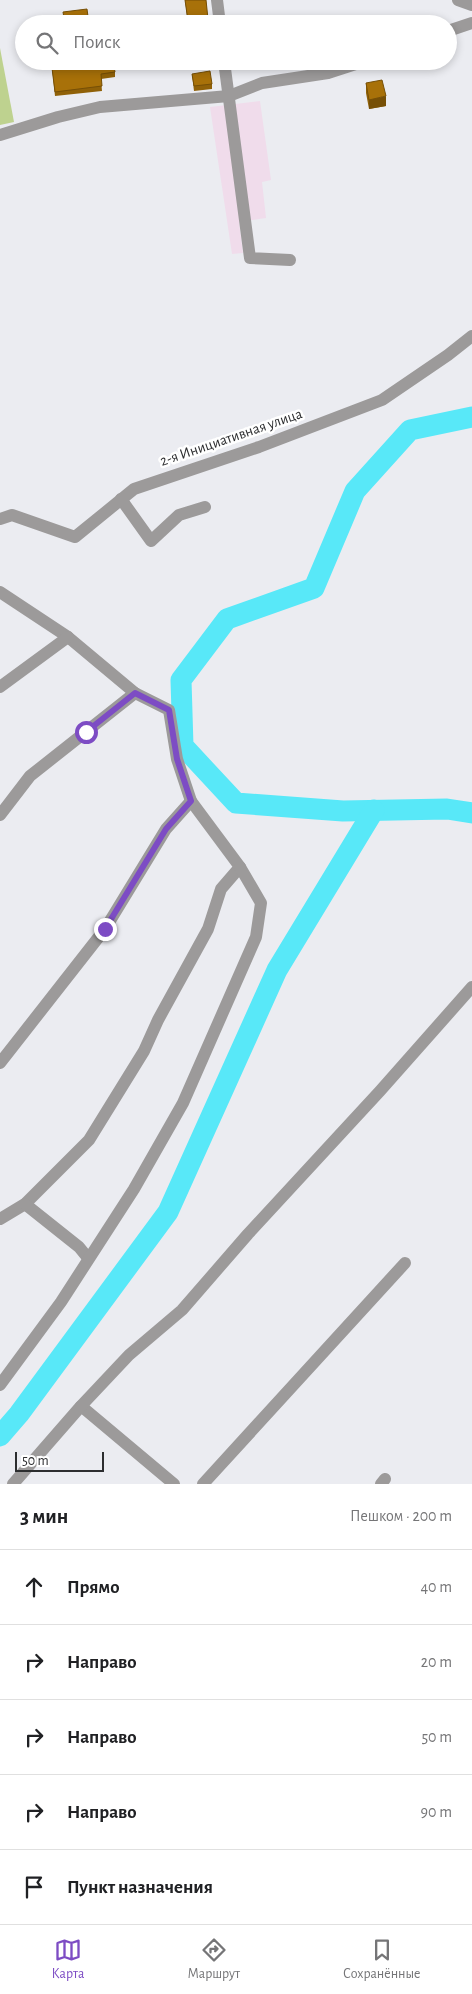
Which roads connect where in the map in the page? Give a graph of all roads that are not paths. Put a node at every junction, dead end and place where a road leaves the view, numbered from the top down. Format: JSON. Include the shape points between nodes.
{"nodes":[{"id":1,"x":217,"y":0,"type":"edge"},
{"id":2,"x":458,"y":0,"type":"edge"},
{"id":3,"x":472,"y":5,"type":"edge"},
{"id":4,"x":219,"y":15,"type":"edge"},
{"id":5,"x":472,"y":23,"type":"edge"},
{"id":6,"x":457,"y":28,"type":"edge"},
{"id":7,"x":225,"y":70,"type":"edge"},
{"id":8,"x":337,"y":70,"type":"edge"},
{"id":9,"x":229,"y":96,"type":"junction"},
{"id":10,"x":0,"y":135,"type":"edge"},
{"id":11,"x":290,"y":260,"type":"dead end"},
{"id":12,"x":472,"y":336,"type":"edge"},
{"id":13,"x":121,"y":499,"type":"junction"},
{"id":14,"x":205,"y":507,"type":"dead end"},
{"id":15,"x":0,"y":519,"type":"edge"},
{"id":16,"x":0,"y":592,"type":"edge"},
{"id":17,"x":68,"y":637,"type":"junction"},
{"id":18,"x":0,"y":687,"type":"edge"},
{"id":19,"x":135,"y":693,"type":"junction"},
{"id":20,"x":191,"y":801,"type":"junction"},
{"id":21,"x":0,"y":815,"type":"edge"},
{"id":22,"x":240,"y":868,"type":"junction"},
{"id":23,"x":472,"y":987,"type":"edge"},
{"id":24,"x":0,"y":1063,"type":"edge"},
{"id":25,"x":25,"y":1204,"type":"junction"},
{"id":26,"x":0,"y":1219,"type":"edge"},
{"id":27,"x":88,"y":1258,"type":"junction"},
{"id":28,"x":405,"y":1264,"type":"dead end"},
{"id":29,"x":0,"y":1385,"type":"edge"},
{"id":30,"x":81,"y":1406,"type":"junction"},
{"id":31,"x":14,"y":1484,"type":"edge"},
{"id":32,"x":174,"y":1484,"type":"edge"},
{"id":33,"x":203,"y":1484,"type":"edge"}],
"edges":[{"from":1,"to":4,"type":"street"},
{"from":2,"to":3,"type":"street"},
{"from":5,"to":6,"type":"street"},
{"from":7,"to":9,"type":"street"},
{"from":8,"to":9,"type":"street","via":[[262,83]]},
{"from":9,"to":10,"type":"street","via":[[100,107]]},
{"from":9,"to":11,"type":"street","via":[[250,258]]},
{"from":12,"to":13,"type":"street","name":"2-я Инициативная улица","via":[[382,400],[259,447],[134,489]]},
{"from":13,"to":14,"type":"street","via":[[151,541],[179,515]]},
{"from":13,"to":15,"type":"street","name":"2-я Инициативная улица","via":[[75,538],[12,515]]},
{"from":16,"to":17,"type":"street"},
{"from":17,"to":18,"type":"street"},
{"from":17,"to":19,"type":"street"},
{"from":19,"to":20,"type":"street","via":[[169,710],[177,759]]},
{"from":19,"to":21,"type":"street","via":[[30,776]]},
{"from":20,"to":22,"type":"street"},
{"from":20,"to":24,"type":"street","via":[[166,829],[105,929]]},
{"from":22,"to":25,"type":"street","via":[[221,889],[208,929],[144,1051],[89,1140]]},
{"from":22,"to":27,"type":"street","via":[[261,903],[256,937],[183,1103],[134,1189]]},
{"from":23,"to":30,"type":"street","via":[[182,1310],[129,1354]]},
{"from":25,"to":26,"type":"street"},
{"from":25,"to":27,"type":"street"},
{"from":27,"to":29,"type":"street","via":[[61,1302]]},
{"from":28,"to":33,"type":"street"},
{"from":30,"to":31,"type":"street"},
{"from":30,"to":32,"type":"street"}]}
